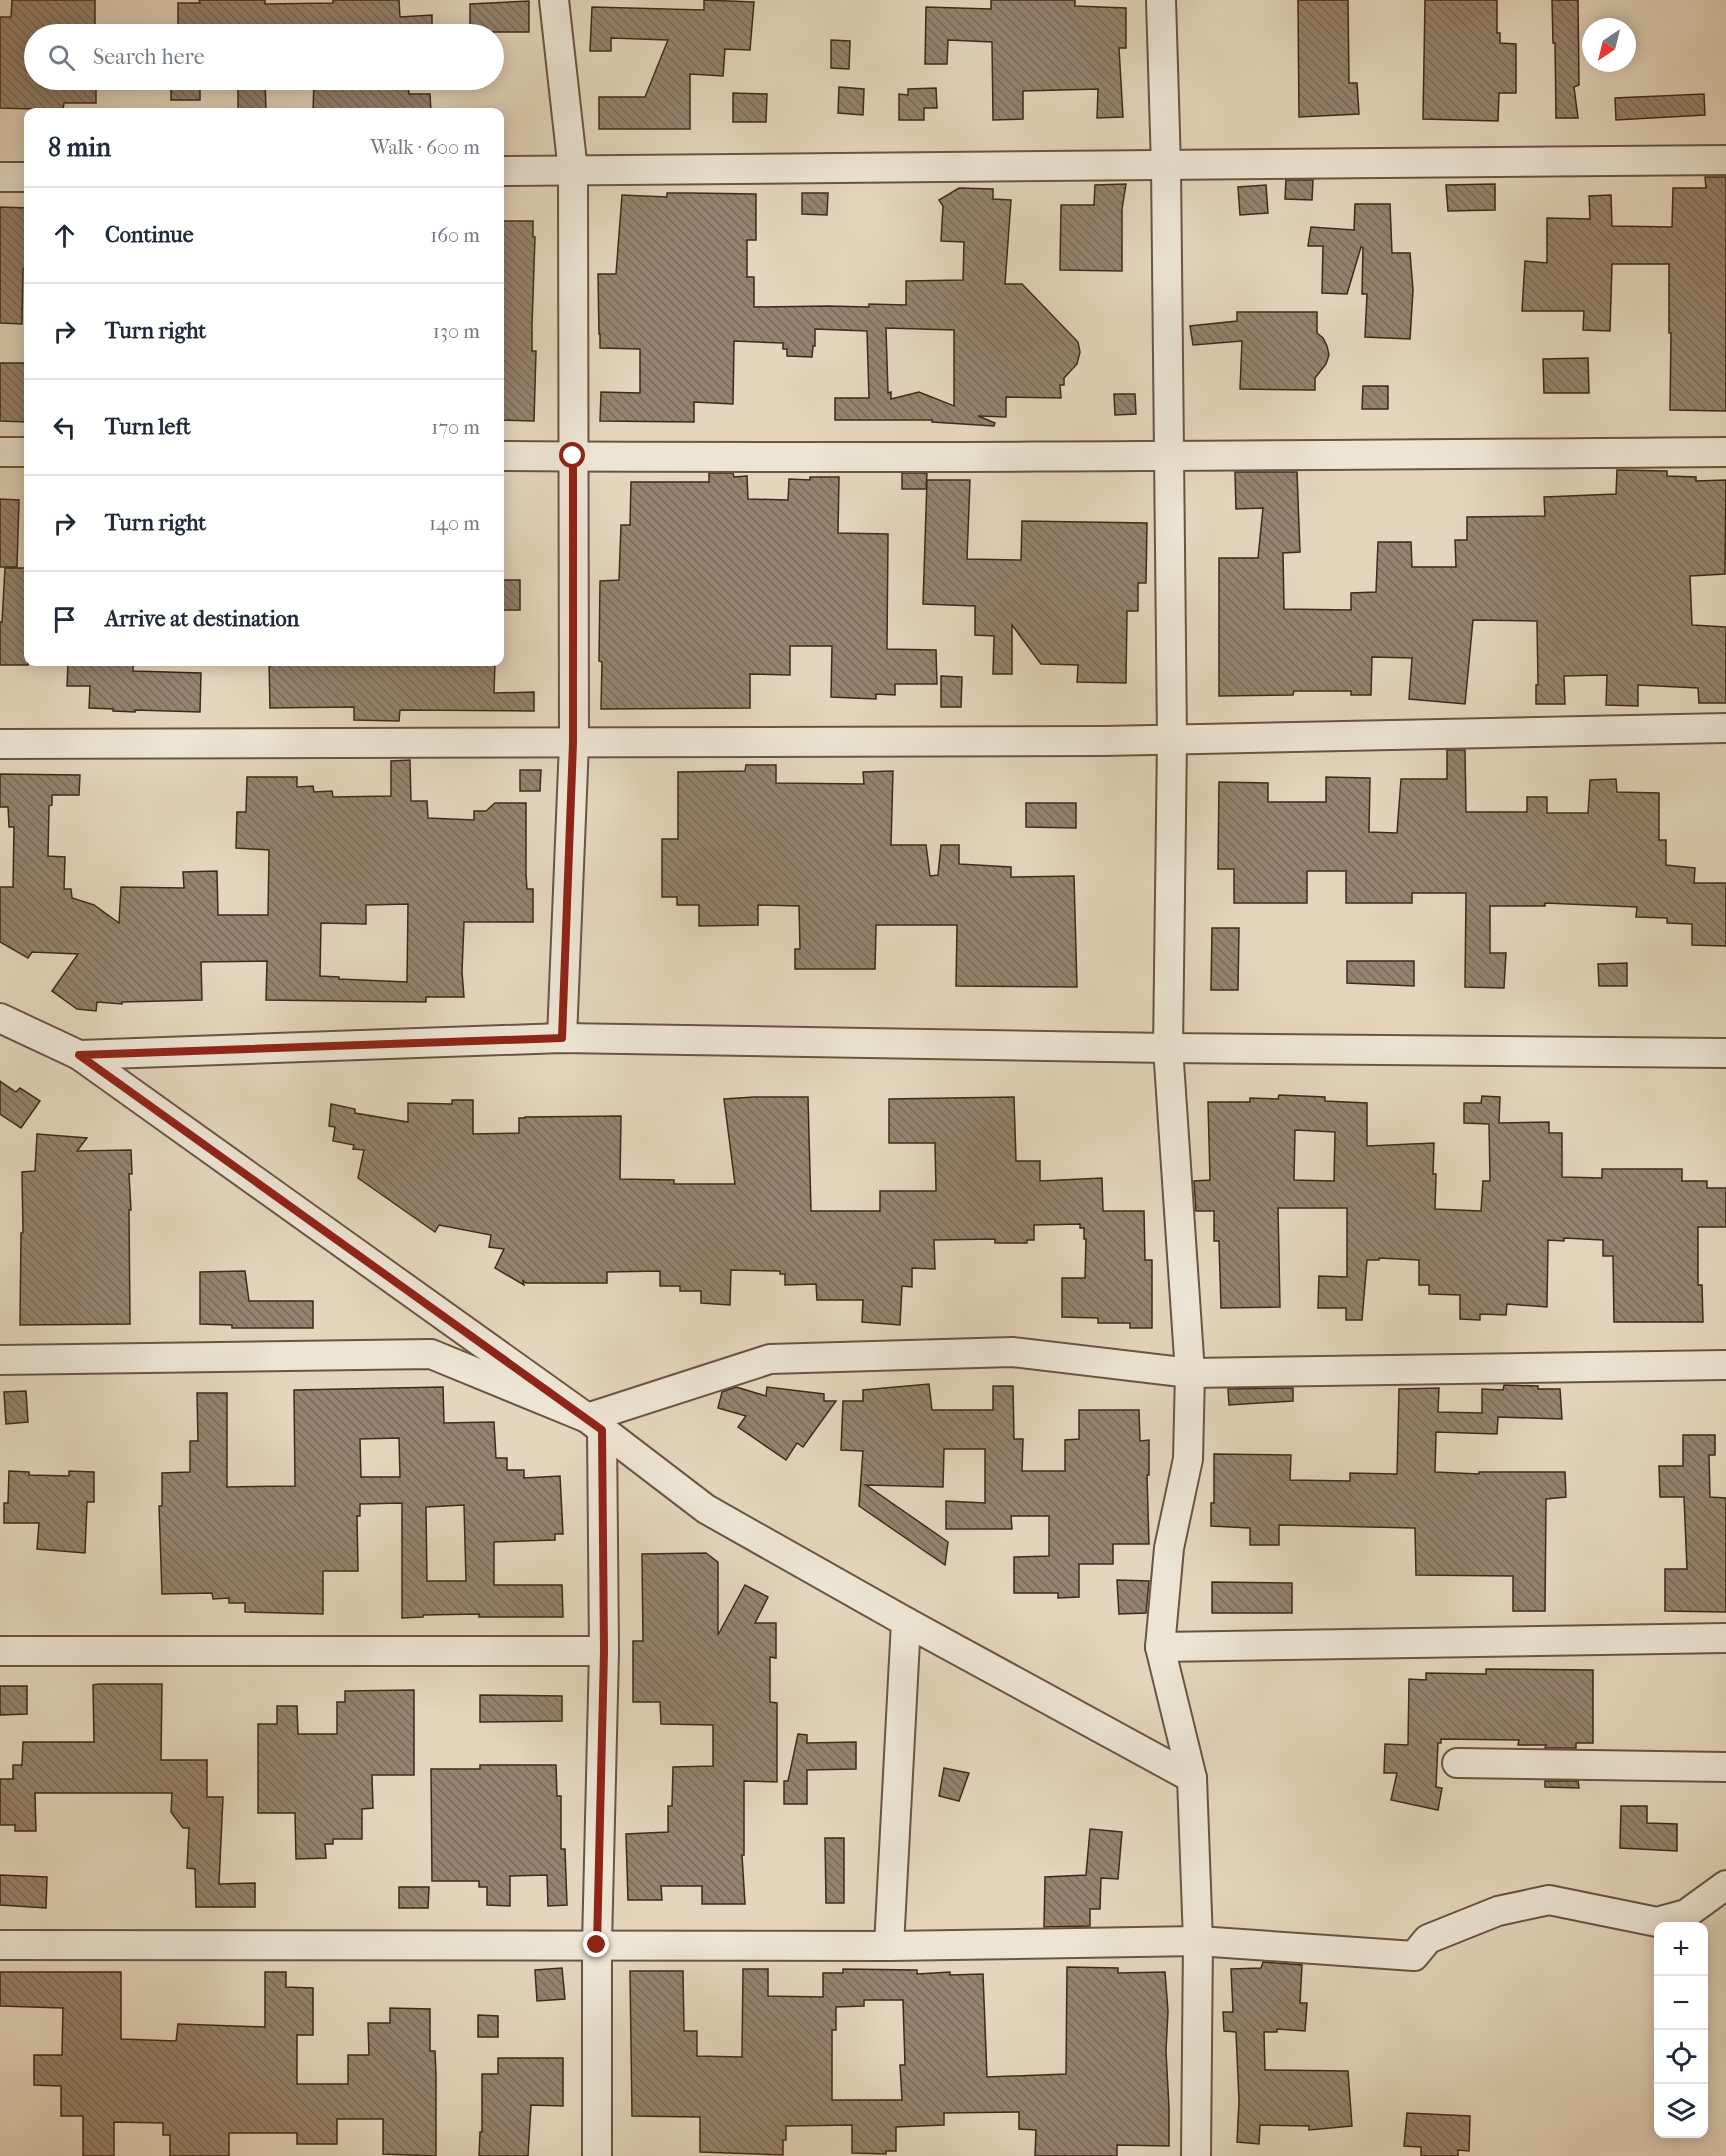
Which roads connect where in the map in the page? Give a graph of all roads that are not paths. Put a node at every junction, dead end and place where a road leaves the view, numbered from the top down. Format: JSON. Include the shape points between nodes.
{"nodes":[{"id":1,"x":554,"y":0,"type":"edge"},
{"id":2,"x":1161,"y":0,"type":"edge"},
{"id":3,"x":1726,"y":160,"type":"edge"},
{"id":4,"x":1166,"y":166,"type":"junction"},
{"id":5,"x":504,"y":171,"type":"edge"},
{"id":6,"x":573,"y":171,"type":"junction"},
{"id":7,"x":0,"y":177,"type":"edge"},
{"id":8,"x":24,"y":177,"type":"edge"},
{"id":9,"x":0,"y":452,"type":"edge"},
{"id":10,"x":24,"y":452,"type":"edge"},
{"id":11,"x":1726,"y":452,"type":"edge"},
{"id":12,"x":504,"y":456,"type":"edge"},
{"id":13,"x":573,"y":456,"type":"junction"},
{"id":14,"x":1169,"y":456,"type":"junction"},
{"id":15,"x":1726,"y":728,"type":"edge"},
{"id":16,"x":1172,"y":740,"type":"junction"},
{"id":17,"x":573,"y":743,"type":"junction"},
{"id":18,"x":0,"y":744,"type":"edge"},
{"id":19,"x":0,"y":1018,"type":"edge"},
{"id":20,"x":562,"y":1038,"type":"junction"},
{"id":21,"x":1168,"y":1048,"type":"junction"},
{"id":22,"x":1726,"y":1053,"type":"edge"},
{"id":23,"x":79,"y":1055,"type":"junction"},
{"id":24,"x":0,"y":1360,"type":"edge"},
{"id":25,"x":1726,"y":1365,"type":"edge"},
{"id":26,"x":1190,"y":1373,"type":"junction"},
{"id":27,"x":594,"y":1424,"type":"junction"},
{"id":28,"x":906,"y":1622,"type":"junction"},
{"id":29,"x":1726,"y":1638,"type":"edge"},
{"id":30,"x":1160,"y":1647,"type":"junction"},
{"id":31,"x":0,"y":1651,"type":"edge"},
{"id":32,"x":604,"y":1651,"type":"junction"},
{"id":33,"x":1457,"y":1763,"type":"dead end"},
{"id":34,"x":1726,"y":1767,"type":"edge"},
{"id":35,"x":1192,"y":1778,"type":"junction"},
{"id":36,"x":1726,"y":1885,"type":"edge"},
{"id":37,"x":1198,"y":1941,"type":"junction"},
{"id":38,"x":597,"y":1945,"type":"junction"},
{"id":39,"x":0,"y":1946,"type":"edge"},
{"id":40,"x":889,"y":1946,"type":"junction"},
{"id":41,"x":597,"y":2156,"type":"edge"},
{"id":42,"x":1196,"y":2156,"type":"edge"}],
"edges":[{"from":1,"to":6,"type":"street"},
{"from":2,"to":4,"type":"street"},
{"from":3,"to":4,"type":"street"},
{"from":4,"to":6,"type":"street"},
{"from":4,"to":14,"type":"street"},
{"from":5,"to":6,"type":"street"},
{"from":6,"to":13,"type":"street"},
{"from":7,"to":8,"type":"street"},
{"from":9,"to":10,"type":"street"},
{"from":11,"to":14,"type":"street"},
{"from":12,"to":13,"type":"street"},
{"from":13,"to":14,"type":"street"},
{"from":13,"to":17,"type":"street"},
{"from":14,"to":16,"type":"street"},
{"from":15,"to":16,"type":"street"},
{"from":16,"to":17,"type":"street"},
{"from":16,"to":21,"type":"street"},
{"from":17,"to":18,"type":"street"},
{"from":17,"to":20,"type":"street"},
{"from":19,"to":23,"type":"street"},
{"from":20,"to":21,"type":"street"},
{"from":20,"to":23,"type":"street"},
{"from":21,"to":22,"type":"street"},
{"from":21,"to":26,"type":"street"},
{"from":23,"to":27,"type":"street"},
{"from":24,"to":27,"type":"street","via":[[431,1354]]},
{"from":25,"to":26,"type":"street"},
{"from":26,"to":27,"type":"street","via":[[1012,1352],[770,1359]]},
{"from":26,"to":30,"type":"street","via":[[1188,1459],[1169,1548]]},
{"from":27,"to":28,"type":"street","via":[[706,1509]]},
{"from":27,"to":32,"type":"street"},
{"from":28,"to":35,"type":"street"},
{"from":28,"to":40,"type":"street"},
{"from":29,"to":30,"type":"street"},
{"from":30,"to":35,"type":"street"},
{"from":31,"to":32,"type":"street"},
{"from":32,"to":38,"type":"street"},
{"from":33,"to":34,"type":"street"},
{"from":35,"to":37,"type":"street"},
{"from":36,"to":37,"type":"street","via":[[1686,1914],[1657,1922],[1549,1900],[1498,1911],[1428,1939],[1414,1956]]},
{"from":37,"to":40,"type":"street"},
{"from":37,"to":42,"type":"street"},
{"from":38,"to":39,"type":"street"},
{"from":38,"to":40,"type":"street"},
{"from":38,"to":41,"type":"street"}]}
